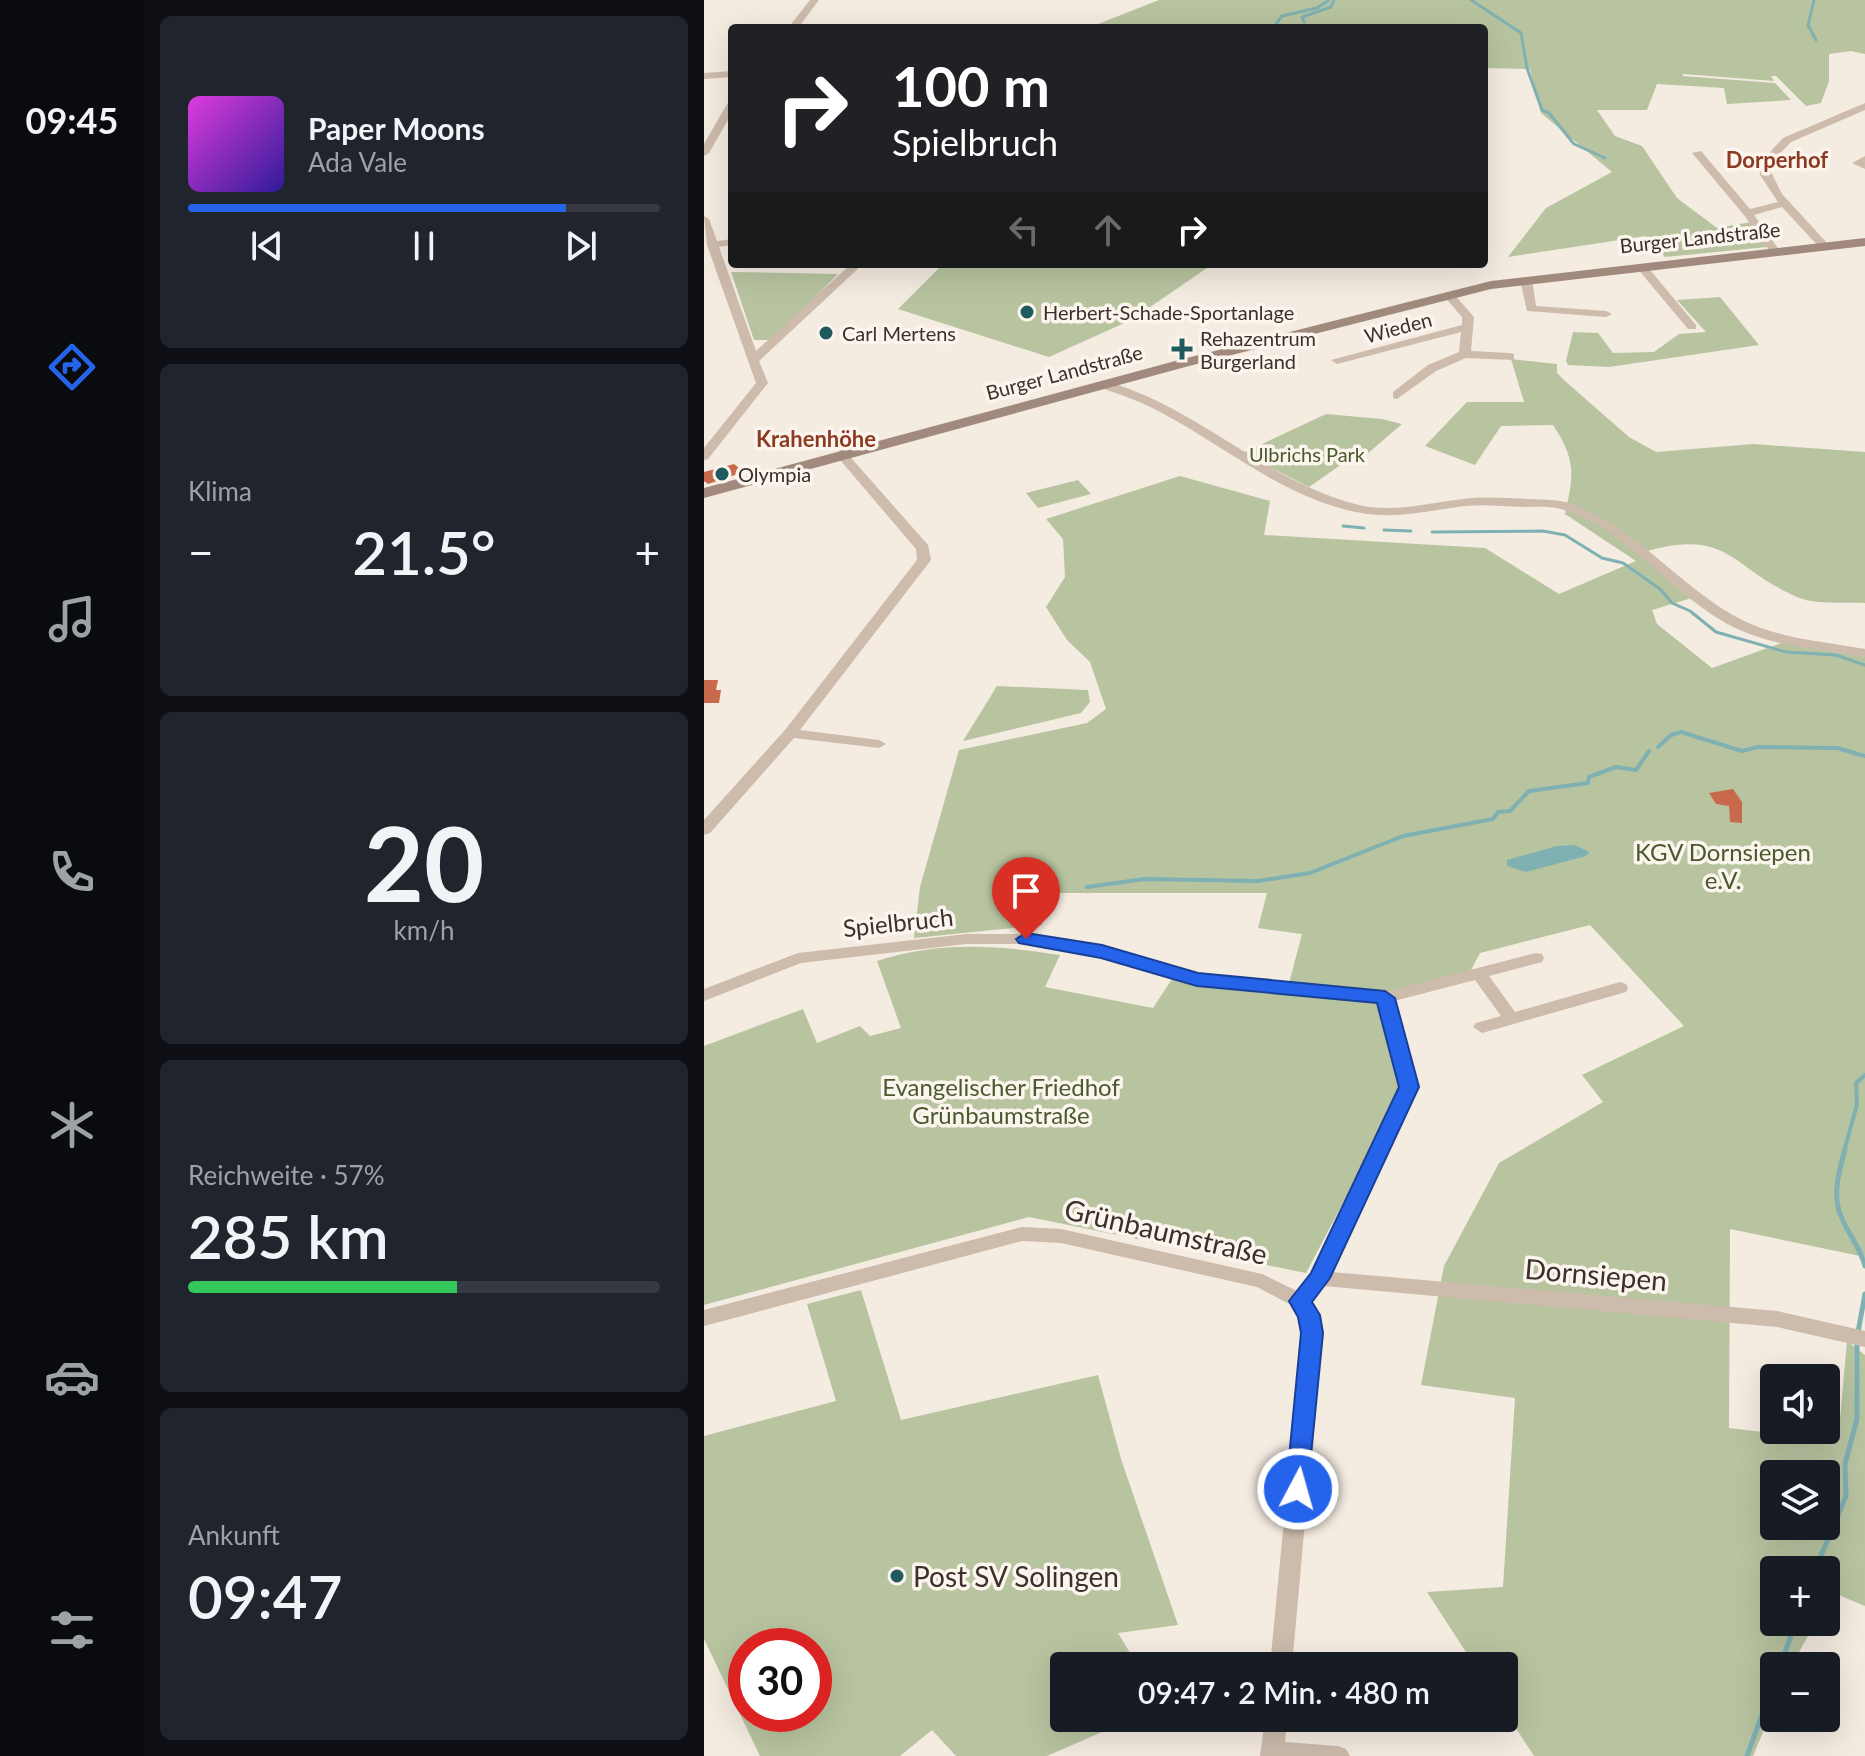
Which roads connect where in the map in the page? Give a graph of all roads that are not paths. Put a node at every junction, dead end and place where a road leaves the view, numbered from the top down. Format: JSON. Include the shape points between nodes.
{"nodes":[{"id":1,"x":815,"y":0,"type":"edge"},
{"id":2,"x":796,"y":24,"type":"edge"},
{"id":3,"x":728,"y":74,"type":"edge"},
{"id":4,"x":704,"y":76,"type":"edge"},
{"id":5,"x":1865,"y":106,"type":"edge"},
{"id":6,"x":728,"y":111,"type":"edge"},
{"id":7,"x":704,"y":153,"type":"edge"},
{"id":8,"x":1697,"y":153,"type":"dead end"},
{"id":9,"x":1865,"y":159,"type":"edge"},
{"id":10,"x":1865,"y":166,"type":"edge"},
{"id":11,"x":1785,"y":203,"type":"junction"},
{"id":12,"x":1748,"y":213,"type":"junction"},
{"id":13,"x":704,"y":219,"type":"edge"},
{"id":14,"x":1865,"y":242,"type":"edge"},
{"id":15,"x":728,"y":243,"type":"edge"},
{"id":16,"x":712,"y":245,"type":"junction"},
{"id":17,"x":1824,"y":246,"type":"junction"},
{"id":18,"x":1775,"y":251,"type":"junction"},
{"id":19,"x":1641,"y":266,"type":"junction"},
{"id":20,"x":853,"y":268,"type":"edge"},
{"id":21,"x":1526,"y":280,"type":"junction"},
{"id":22,"x":1449,"y":295,"type":"junction"},
{"id":23,"x":1606,"y":314,"type":"dead end"},
{"id":24,"x":1468,"y":327,"type":"junction"},
{"id":25,"x":1692,"y":327,"type":"dead end"},
{"id":26,"x":1465,"y":354,"type":"junction"},
{"id":27,"x":1510,"y":357,"type":"dead end"},
{"id":28,"x":753,"y":360,"type":"junction"},
{"id":29,"x":1337,"y":360,"type":"dead end"},
{"id":30,"x":1105,"y":385,"type":"junction"},
{"id":31,"x":1397,"y":395,"type":"dead end"},
{"id":32,"x":841,"y":454,"type":"junction"},
{"id":33,"x":704,"y":456,"type":"edge"},
{"id":34,"x":704,"y":493,"type":"edge"},
{"id":35,"x":1865,"y":653,"type":"edge"},
{"id":36,"x":790,"y":733,"type":"junction"},
{"id":37,"x":879,"y":744,"type":"dead end"},
{"id":38,"x":704,"y":830,"type":"edge"},
{"id":39,"x":1536,"y":958,"type":"dead end"},
{"id":40,"x":1480,"y":975,"type":"junction"},
{"id":41,"x":1620,"y":988,"type":"dead end"},
{"id":42,"x":704,"y":995,"type":"edge"},
{"id":43,"x":1385,"y":998,"type":"junction"},
{"id":44,"x":1511,"y":1018,"type":"junction"},
{"id":45,"x":1482,"y":1027,"type":"dead end"},
{"id":46,"x":1319,"y":1278,"type":"junction"},
{"id":47,"x":1300,"y":1301,"type":"junction"},
{"id":48,"x":704,"y":1318,"type":"edge"},
{"id":49,"x":1860,"y":1337,"type":"edge"},
{"id":50,"x":1282,"y":1652,"type":"edge"},
{"id":51,"x":1274,"y":1732,"type":"edge"},
{"id":52,"x":1272,"y":1754,"type":"edge"},
{"id":53,"x":1338,"y":1756,"type":"edge"}],
"edges":[{"from":1,"to":2,"type":"street"},
{"from":3,"to":4,"type":"street"},
{"from":5,"to":11,"type":"street","via":[[1787,140],[1767,160],[1763,170]]},
{"from":6,"to":7,"type":"street"},
{"from":8,"to":12,"type":"street"},
{"from":9,"to":10,"type":"street","via":[[1857,163]]},
{"from":11,"to":12,"type":"street"},
{"from":11,"to":17,"type":"street"},
{"from":12,"to":18,"type":"street"},
{"from":13,"to":16,"type":"street"},
{"from":14,"to":17,"type":"main road","name":"Burger Landstraße"},
{"from":15,"to":16,"type":"street"},
{"from":16,"to":28,"type":"street"},
{"from":17,"to":18,"type":"main road","name":"Burger Landstraße"},
{"from":18,"to":19,"type":"main road","name":"Burger Landstraße"},
{"from":19,"to":21,"type":"main road","name":"Burger Landstraße"},
{"from":19,"to":25,"type":"street"},
{"from":20,"to":28,"type":"street"},
{"from":21,"to":22,"type":"main road","name":"Burger Landstraße"},
{"from":21,"to":23,"type":"street","via":[[1531,309]]},
{"from":22,"to":24,"type":"street","name":"Wieden","via":[[1468,317]]},
{"from":22,"to":30,"type":"main road","name":"Burger Landstraße"},
{"from":24,"to":26,"type":"street","name":"Wieden"},
{"from":24,"to":29,"type":"street","name":"Wieden"},
{"from":26,"to":27,"type":"street","name":"Wieden"},
{"from":26,"to":31,"type":"street","name":"Wieden","via":[[1432,368]]},
{"from":28,"to":33,"type":"street","via":[[762,386]]},
{"from":30,"to":32,"type":"main road","name":"Burger Landstraße"},
{"from":30,"to":35,"type":"street","via":[[1132,393],[1277,479],[1351,508],[1403,514],[1463,503],[1566,506],[1634,542],[1720,614],[1741,625]]},
{"from":32,"to":34,"type":"main road","name":"Burger Landstraße"},
{"from":32,"to":36,"type":"street","via":[[921,545],[924,558]]},
{"from":36,"to":37,"type":"street"},
{"from":36,"to":38,"type":"street"},
{"from":39,"to":40,"type":"street","name":"Spielbruch"},
{"from":40,"to":43,"type":"street","name":"Spielbruch"},
{"from":40,"to":44,"type":"street"},
{"from":41,"to":44,"type":"street"},
{"from":42,"to":43,"type":"street","name":"Spielbruch","via":[[814,955],[957,940],[1026,939],[1102,952],[1197,979]]},
{"from":43,"to":46,"type":"street","via":[[1408,1091]]},
{"from":44,"to":45,"type":"street"},
{"from":46,"to":47,"type":"street"},
{"from":46,"to":49,"type":"street","name":"Dornsiepen","via":[[1767,1318]]},
{"from":47,"to":48,"type":"street","name":"Grünbaumstraße","via":[[1272,1284],[1235,1274],[1061,1236],[1022,1234]]},
{"from":47,"to":50,"type":"street","via":[[1310,1319],[1311,1355]]},
{"from":51,"to":52,"type":"street"},
{"from":52,"to":53,"type":"street"}]}
